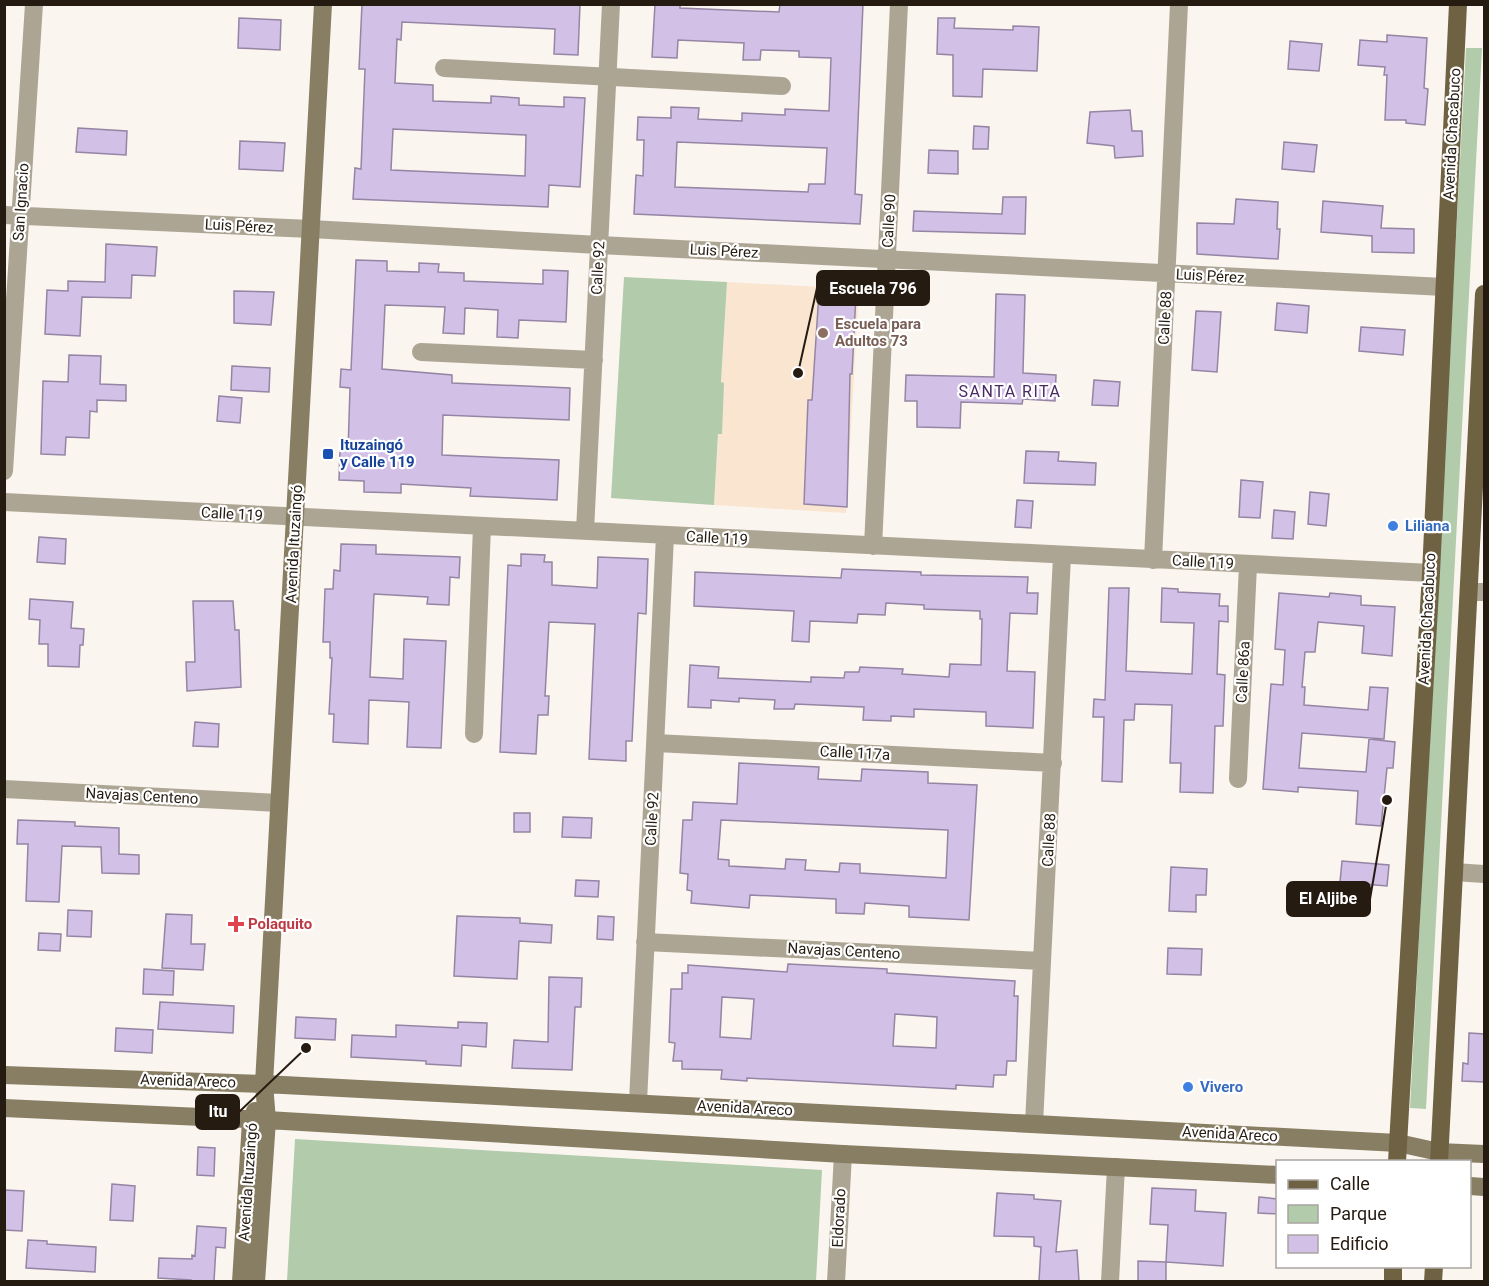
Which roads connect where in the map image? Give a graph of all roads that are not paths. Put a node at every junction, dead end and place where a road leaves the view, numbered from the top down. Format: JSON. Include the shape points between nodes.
{"nodes":[{"id":1,"x":34,"y":4,"type":"edge"},
{"id":2,"x":323,"y":4,"type":"edge"},
{"id":3,"x":611,"y":4,"type":"edge"},
{"id":4,"x":899,"y":4,"type":"edge"},
{"id":5,"x":1179,"y":4,"type":"edge"},
{"id":6,"x":1458,"y":4,"type":"edge"},
{"id":7,"x":444,"y":68,"type":"dead end"},
{"id":8,"x":608,"y":77,"type":"junction"},
{"id":9,"x":782,"y":86,"type":"dead end"},
{"id":10,"x":13,"y":216,"type":"edge"},
{"id":11,"x":311,"y":229,"type":"junction"},
{"id":12,"x":599,"y":245,"type":"junction"},
{"id":13,"x":887,"y":260,"type":"junction"},
{"id":14,"x":1167,"y":274,"type":"junction"},
{"id":15,"x":1444,"y":287,"type":"junction"},
{"id":16,"x":1485,"y":294,"type":"edge"},
{"id":17,"x":1484,"y":301,"type":"edge"},
{"id":18,"x":421,"y":352,"type":"dead end"},
{"id":19,"x":594,"y":360,"type":"junction"},
{"id":20,"x":4,"y":471,"type":"edge"},
{"id":21,"x":4,"y":502,"type":"edge"},
{"id":22,"x":295,"y":517,"type":"junction"},
{"id":23,"x":482,"y":526,"type":"junction"},
{"id":24,"x":585,"y":531,"type":"junction"},
{"id":25,"x":665,"y":536,"type":"junction"},
{"id":26,"x":873,"y":546,"type":"junction"},
{"id":27,"x":1062,"y":555,"type":"junction"},
{"id":28,"x":1153,"y":560,"type":"junction"},
{"id":29,"x":1248,"y":565,"type":"junction"},
{"id":30,"x":1431,"y":573,"type":"junction"},
{"id":31,"x":1477,"y":592,"type":"edge"},
{"id":32,"x":474,"y":734,"type":"dead end"},
{"id":33,"x":656,"y":743,"type":"junction"},
{"id":34,"x":1053,"y":763,"type":"junction"},
{"id":35,"x":1238,"y":779,"type":"dead end"},
{"id":36,"x":4,"y":789,"type":"edge"},
{"id":37,"x":279,"y":802,"type":"junction"},
{"id":38,"x":1454,"y":872,"type":"junction"},
{"id":39,"x":1485,"y":874,"type":"edge"},
{"id":40,"x":645,"y":942,"type":"junction"},
{"id":41,"x":1042,"y":961,"type":"junction"},
{"id":42,"x":4,"y":1075,"type":"edge"},
{"id":43,"x":264,"y":1084,"type":"junction"},
{"id":44,"x":638,"y":1102,"type":"junction"},
{"id":45,"x":4,"y":1108,"type":"edge"},
{"id":46,"x":259,"y":1121,"type":"junction"},
{"id":47,"x":1034,"y":1124,"type":"junction"},
{"id":48,"x":1398,"y":1143,"type":"junction"},
{"id":49,"x":843,"y":1154,"type":"junction"},
{"id":50,"x":1485,"y":1154,"type":"edge"},
{"id":51,"x":1439,"y":1157,"type":"edge"},
{"id":52,"x":1397,"y":1160,"type":"edge"},
{"id":53,"x":1116,"y":1167,"type":"junction"},
{"id":54,"x":1276,"y":1175,"type":"edge"},
{"id":55,"x":241,"y":1281,"type":"edge"},
{"id":56,"x":256,"y":1281,"type":"edge"},
{"id":57,"x":836,"y":1281,"type":"edge"},
{"id":58,"x":1110,"y":1281,"type":"edge"}],
"edges":[{"from":1,"to":10,"type":"street","name":"San Ignacio"},
{"from":2,"to":11,"type":"main road","name":"Avenida Ituzaingó"},
{"from":3,"to":8,"type":"street","name":"Calle 92"},
{"from":4,"to":13,"type":"street","name":"Calle 90"},
{"from":5,"to":14,"type":"street","name":"Calle 88"},
{"from":6,"to":15,"type":"main road","name":"Avenida Chacabuco"},
{"from":7,"to":8,"type":"street"},
{"from":8,"to":9,"type":"street"},
{"from":8,"to":12,"type":"street","name":"Calle 92"},
{"from":10,"to":11,"type":"street","name":"Luis Pérez"},
{"from":10,"to":20,"type":"street","name":"San Ignacio"},
{"from":11,"to":12,"type":"street","name":"Luis Pérez"},
{"from":11,"to":22,"type":"main road","name":"Avenida Ituzaingó"},
{"from":12,"to":13,"type":"street","name":"Luis Pérez"},
{"from":12,"to":19,"type":"street","name":"Calle 92"},
{"from":13,"to":14,"type":"street","name":"Luis Pérez"},
{"from":13,"to":26,"type":"street","name":"Calle 90"},
{"from":14,"to":15,"type":"street","name":"Luis Pérez"},
{"from":14,"to":28,"type":"street","name":"Calle 88"},
{"from":15,"to":30,"type":"main road","name":"Avenida Chacabuco"},
{"from":16,"to":17,"type":"main road"},
{"from":17,"to":31,"type":"main road"},
{"from":18,"to":19,"type":"street"},
{"from":19,"to":24,"type":"street","name":"Calle 92"},
{"from":21,"to":22,"type":"street","name":"Calle 119"},
{"from":22,"to":23,"type":"street","name":"Calle 119"},
{"from":22,"to":37,"type":"main road","name":"Avenida Ituzaingó"},
{"from":23,"to":24,"type":"street","name":"Calle 119"},
{"from":23,"to":32,"type":"street"},
{"from":24,"to":25,"type":"street","name":"Calle 119"},
{"from":25,"to":26,"type":"street","name":"Calle 119"},
{"from":25,"to":33,"type":"street","name":"Calle 92"},
{"from":26,"to":27,"type":"street","name":"Calle 119"},
{"from":27,"to":28,"type":"street","name":"Calle 119"},
{"from":27,"to":34,"type":"street","name":"Calle 88"},
{"from":28,"to":29,"type":"street","name":"Calle 119"},
{"from":29,"to":30,"type":"street","name":"Calle 119"},
{"from":29,"to":35,"type":"street","name":"Calle 86a"},
{"from":30,"to":48,"type":"main road","name":"Avenida Chacabuco"},
{"from":31,"to":38,"type":"main road"},
{"from":33,"to":34,"type":"street","name":"Calle 117a"},
{"from":33,"to":40,"type":"street","name":"Calle 92"},
{"from":34,"to":41,"type":"street","name":"Calle 88"},
{"from":36,"to":37,"type":"street","name":"Navajas Centeno"},
{"from":37,"to":43,"type":"main road","name":"Avenida Ituzaingó"},
{"from":38,"to":39,"type":"street"},
{"from":38,"to":51,"type":"main road"},
{"from":40,"to":41,"type":"street","name":"Navajas Centeno"},
{"from":40,"to":44,"type":"street","name":"Calle 92"},
{"from":41,"to":47,"type":"street","name":"Calle 88"},
{"from":42,"to":43,"type":"main road","name":"Avenida Areco"},
{"from":43,"to":44,"type":"main road","name":"Avenida Areco"},
{"from":43,"to":46,"type":"main road","name":"Avenida Ituzaingó"},
{"from":44,"to":47,"type":"main road","name":"Avenida Areco"},
{"from":45,"to":46,"type":"main road"},
{"from":46,"to":49,"type":"main road"},
{"from":46,"to":55,"type":"main road","name":"Avenida Ituzaingó"},
{"from":46,"to":56,"type":"main road","name":"Avenida Ituzaingó"},
{"from":47,"to":48,"type":"main road","name":"Avenida Areco"},
{"from":48,"to":51,"type":"main road","name":"Avenida Areco"},
{"from":48,"to":52,"type":"main road","name":"Avenida Chacabuco"},
{"from":49,"to":53,"type":"main road"},
{"from":49,"to":57,"type":"street","name":"Eldorado"},
{"from":50,"to":51,"type":"main road","name":"Avenida Areco"},
{"from":53,"to":54,"type":"main road"},
{"from":53,"to":58,"type":"street"}]}
